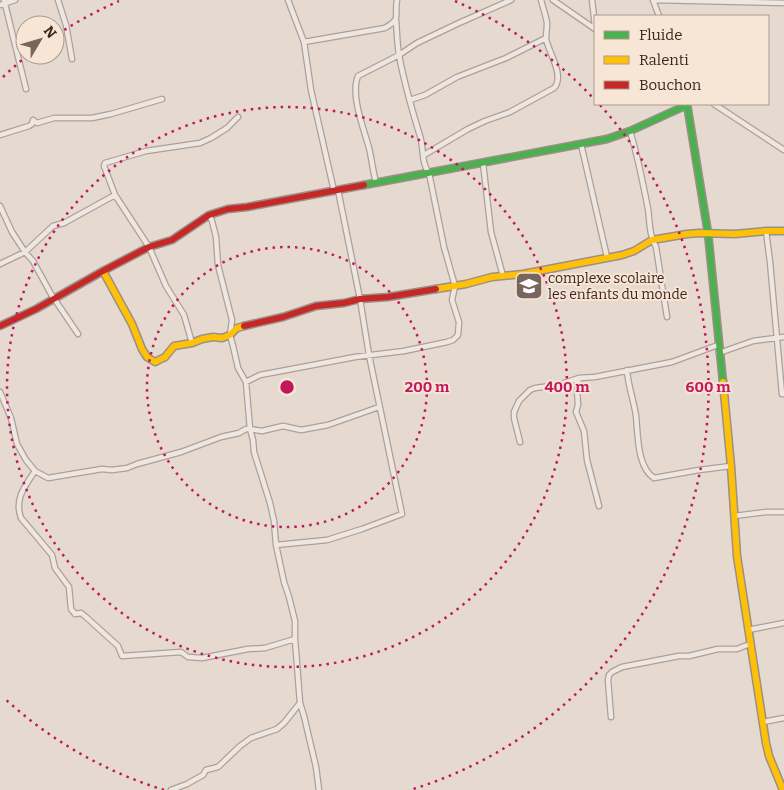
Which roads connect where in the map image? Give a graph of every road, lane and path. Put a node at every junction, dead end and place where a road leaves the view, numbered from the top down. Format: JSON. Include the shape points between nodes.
{"nodes":[{"id":1,"x":16,"y":0,"type":"edge"},
{"id":2,"x":58,"y":0,"type":"edge"},
{"id":3,"x":288,"y":0,"type":"edge"},
{"id":4,"x":397,"y":0,"type":"edge"},
{"id":5,"x":511,"y":0,"type":"edge"},
{"id":6,"x":541,"y":0,"type":"edge"},
{"id":7,"x":553,"y":0,"type":"edge"},
{"id":8,"x":592,"y":0,"type":"edge"},
{"id":9,"x":653,"y":0,"type":"edge"},
{"id":10,"x":784,"y":2,"type":"edge"},
{"id":11,"x":3,"y":3,"type":"edge"},
{"id":12,"x":659,"y":15,"type":"edge"},
{"id":13,"x":594,"y":19,"type":"edge"},
{"id":14,"x":396,"y":20,"type":"junction"},
{"id":15,"x":594,"y":27,"type":"edge"},
{"id":16,"x":546,"y":38,"type":"junction"},
{"id":17,"x":304,"y":42,"type":"junction"},
{"id":18,"x":399,"y":55,"type":"junction"},
{"id":19,"x":72,"y":60,"type":"dead end"},
{"id":20,"x":26,"y":89,"type":"dead end"},
{"id":21,"x":162,"y":99,"type":"dead end"},
{"id":22,"x":410,"y":100,"type":"junction"},
{"id":23,"x":685,"y":105,"type":"edge"},
{"id":24,"x":687,"y":105,"type":"edge"},
{"id":25,"x":716,"y":105,"type":"edge"},
{"id":26,"x":238,"y":118,"type":"dead end"},
{"id":27,"x":630,"y":131,"type":"junction"},
{"id":28,"x":0,"y":135,"type":"edge"},
{"id":29,"x":581,"y":144,"type":"junction"},
{"id":30,"x":784,"y":150,"type":"edge"},
{"id":31,"x":424,"y":154,"type":"junction"},
{"id":32,"x":482,"y":163,"type":"junction"},
{"id":33,"x":430,"y":173,"type":"junction"},
{"id":34,"x":376,"y":183,"type":"junction"},
{"id":35,"x":336,"y":191,"type":"junction"},
{"id":36,"x":115,"y":195,"type":"junction"},
{"id":37,"x":0,"y":206,"type":"edge"},
{"id":38,"x":209,"y":216,"type":"junction"},
{"id":39,"x":766,"y":231,"type":"junction"},
{"id":40,"x":784,"y":231,"type":"edge"},
{"id":41,"x":708,"y":233,"type":"junction"},
{"id":42,"x":652,"y":240,"type":"junction"},
{"id":43,"x":149,"y":247,"type":"junction"},
{"id":44,"x":25,"y":252,"type":"junction"},
{"id":45,"x":607,"y":257,"type":"junction"},
{"id":46,"x":0,"y":264,"type":"edge"},
{"id":47,"x":103,"y":271,"type":"junction"},
{"id":48,"x":503,"y":276,"type":"junction"},
{"id":49,"x":455,"y":286,"type":"junction"},
{"id":50,"x":54,"y":298,"type":"junction"},
{"id":51,"x":360,"y":300,"type":"junction"},
{"id":52,"x":667,"y":317,"type":"dead end"},
{"id":53,"x":0,"y":326,"type":"edge"},
{"id":54,"x":78,"y":334,"type":"dead end"},
{"id":55,"x":230,"y":335,"type":"junction"},
{"id":56,"x":784,"y":336,"type":"edge"},
{"id":57,"x":778,"y":338,"type":"junction"},
{"id":58,"x":192,"y":343,"type":"junction"},
{"id":59,"x":718,"y":345,"type":"junction"},
{"id":60,"x":719,"y":353,"type":"junction"},
{"id":61,"x":368,"y":355,"type":"junction"},
{"id":62,"x":627,"y":370,"type":"junction"},
{"id":63,"x":578,"y":378,"type":"junction"},
{"id":64,"x":246,"y":382,"type":"junction"},
{"id":65,"x":0,"y":392,"type":"edge"},
{"id":66,"x":784,"y":394,"type":"edge"},
{"id":67,"x":379,"y":407,"type":"junction"},
{"id":68,"x":250,"y":429,"type":"junction"},
{"id":69,"x":520,"y":442,"type":"dead end"},
{"id":70,"x":731,"y":466,"type":"junction"},
{"id":71,"x":35,"y":471,"type":"junction"},
{"id":72,"x":599,"y":506,"type":"dead end"},
{"id":73,"x":784,"y":512,"type":"edge"},
{"id":74,"x":734,"y":516,"type":"junction"},
{"id":75,"x":276,"y":545,"type":"junction"},
{"id":76,"x":784,"y":623,"type":"edge"},
{"id":77,"x":748,"y":630,"type":"junction"},
{"id":78,"x":295,"y":639,"type":"junction"},
{"id":79,"x":750,"y":644,"type":"junction"},
{"id":80,"x":300,"y":703,"type":"junction"},
{"id":81,"x":611,"y":717,"type":"dead end"},
{"id":82,"x":784,"y":718,"type":"edge"},
{"id":83,"x":763,"y":722,"type":"junction"},
{"id":84,"x":170,"y":790,"type":"edge"},
{"id":85,"x":319,"y":790,"type":"edge"},
{"id":86,"x":783,"y":790,"type":"edge"}],
"edges":[{"from":1,"to":11,"type":"street"},
{"from":2,"to":19,"type":"street"},
{"from":3,"to":17,"type":"street"},
{"from":4,"to":14,"type":"street"},
{"from":5,"to":18,"type":"street","via":[[458,22]]},
{"from":6,"to":16,"type":"street","via":[[547,23]]},
{"from":7,"to":15,"type":"street"},
{"from":8,"to":13,"type":"street"},
{"from":9,"to":10,"type":"street"},
{"from":9,"to":12,"type":"street"},
{"from":11,"to":20,"type":"street"},
{"from":14,"to":17,"type":"street","via":[[384,28]]},
{"from":14,"to":18,"type":"street"},
{"from":16,"to":22,"type":"street","via":[[425,96]]},
{"from":16,"to":31,"type":"street","via":[[556,70],[558,83],[554,88]]},
{"from":17,"to":35,"type":"street","via":[[311,90]]},
{"from":18,"to":22,"type":"street"},
{"from":18,"to":34,"type":"street","via":[[356,78],[362,129]]},
{"from":21,"to":28,"type":"street","via":[[92,118],[54,118],[37,123],[33,120],[29,126]]},
{"from":22,"to":31,"type":"street"},
{"from":23,"to":27,"type":"street"},
{"from":24,"to":41,"type":"street"},
{"from":25,"to":30,"type":"street"},
{"from":26,"to":36,"type":"street","via":[[200,143],[146,151],[106,163],[104,166]]},
{"from":27,"to":29,"type":"street"},
{"from":27,"to":42,"type":"street","via":[[638,158]]},
{"from":29,"to":32,"type":"street"},
{"from":29,"to":45,"type":"street"},
{"from":31,"to":33,"type":"street"},
{"from":32,"to":33,"type":"street"},
{"from":32,"to":48,"type":"street","via":[[491,232]]},
{"from":33,"to":34,"type":"street"},
{"from":33,"to":49,"type":"street"},
{"from":34,"to":35,"type":"street"},
{"from":35,"to":38,"type":"street","via":[[228,208]]},
{"from":35,"to":51,"type":"street"},
{"from":36,"to":43,"type":"street"},
{"from":36,"to":44,"type":"street","via":[[53,226]]},
{"from":37,"to":44,"type":"street"},
{"from":38,"to":43,"type":"street","via":[[172,240]]},
{"from":38,"to":55,"type":"street","via":[[232,320]]},
{"from":39,"to":40,"type":"street"},
{"from":39,"to":41,"type":"street"},
{"from":39,"to":57,"type":"street"},
{"from":41,"to":42,"type":"street"},
{"from":41,"to":59,"type":"street"},
{"from":42,"to":45,"type":"street","via":[[634,251]]},
{"from":42,"to":52,"type":"street","via":[[656,247]]},
{"from":43,"to":47,"type":"street"},
{"from":43,"to":58,"type":"street","via":[[166,286],[184,315]]},
{"from":44,"to":46,"type":"street"},
{"from":44,"to":50,"type":"street"},
{"from":45,"to":48,"type":"street"},
{"from":47,"to":50,"type":"street"},
{"from":47,"to":58,"type":"street","via":[[150,360],[160,361],[174,346]]},
{"from":48,"to":49,"type":"street"},
{"from":49,"to":51,"type":"street"},
{"from":49,"to":61,"type":"street","via":[[452,300],[459,327],[456,338],[404,351]]},
{"from":50,"to":53,"type":"street"},
{"from":50,"to":54,"type":"street"},
{"from":51,"to":55,"type":"street","via":[[316,306],[240,326]]},
{"from":51,"to":61,"type":"street"},
{"from":55,"to":58,"type":"street"},
{"from":55,"to":64,"type":"street","via":[[238,368]]},
{"from":56,"to":57,"type":"street"},
{"from":57,"to":60,"type":"street","via":[[753,341]]},
{"from":57,"to":66,"type":"street"},
{"from":59,"to":60,"type":"street"},
{"from":59,"to":62,"type":"street","via":[[672,362]]},
{"from":60,"to":70,"type":"street"},
{"from":61,"to":64,"type":"street","via":[[260,375]]},
{"from":61,"to":67,"type":"street"},
{"from":62,"to":63,"type":"street"},
{"from":62,"to":70,"type":"street","via":[[641,457],[652,478]]},
{"from":63,"to":69,"type":"street","via":[[535,388],[519,401],[514,418]]},
{"from":63,"to":72,"type":"street","via":[[576,412],[584,431],[587,460]]},
{"from":64,"to":68,"type":"street"},
{"from":65,"to":71,"type":"street","via":[[17,444]]},
{"from":67,"to":68,"type":"street","via":[[328,425],[301,430],[283,426],[262,431]]},
{"from":67,"to":75,"type":"street","via":[[402,514],[327,540]]},
{"from":68,"to":71,"type":"street","via":[[127,468],[48,478]]},
{"from":68,"to":75,"type":"street","via":[[270,503]]},
{"from":70,"to":74,"type":"street"},
{"from":71,"to":78,"type":"street","via":[[18,502],[21,518],[52,555],[55,568],[69,587],[71,608],[76,614],[86,616],[118,646],[122,656],[181,652],[188,657],[202,658],[265,648]]},
{"from":73,"to":74,"type":"street"},
{"from":74,"to":77,"type":"street","via":[[736,556]]},
{"from":75,"to":78,"type":"street","via":[[296,621]]},
{"from":76,"to":77,"type":"street"},
{"from":77,"to":79,"type":"street"},
{"from":78,"to":80,"type":"street"},
{"from":79,"to":81,"type":"street","via":[[737,650],[718,649],[618,668],[608,680]]},
{"from":79,"to":83,"type":"street"},
{"from":80,"to":84,"type":"street","via":[[277,729],[250,738],[218,767]]},
{"from":80,"to":85,"type":"street"},
{"from":82,"to":83,"type":"street"},
{"from":83,"to":86,"type":"street","via":[[770,756]]}]}
